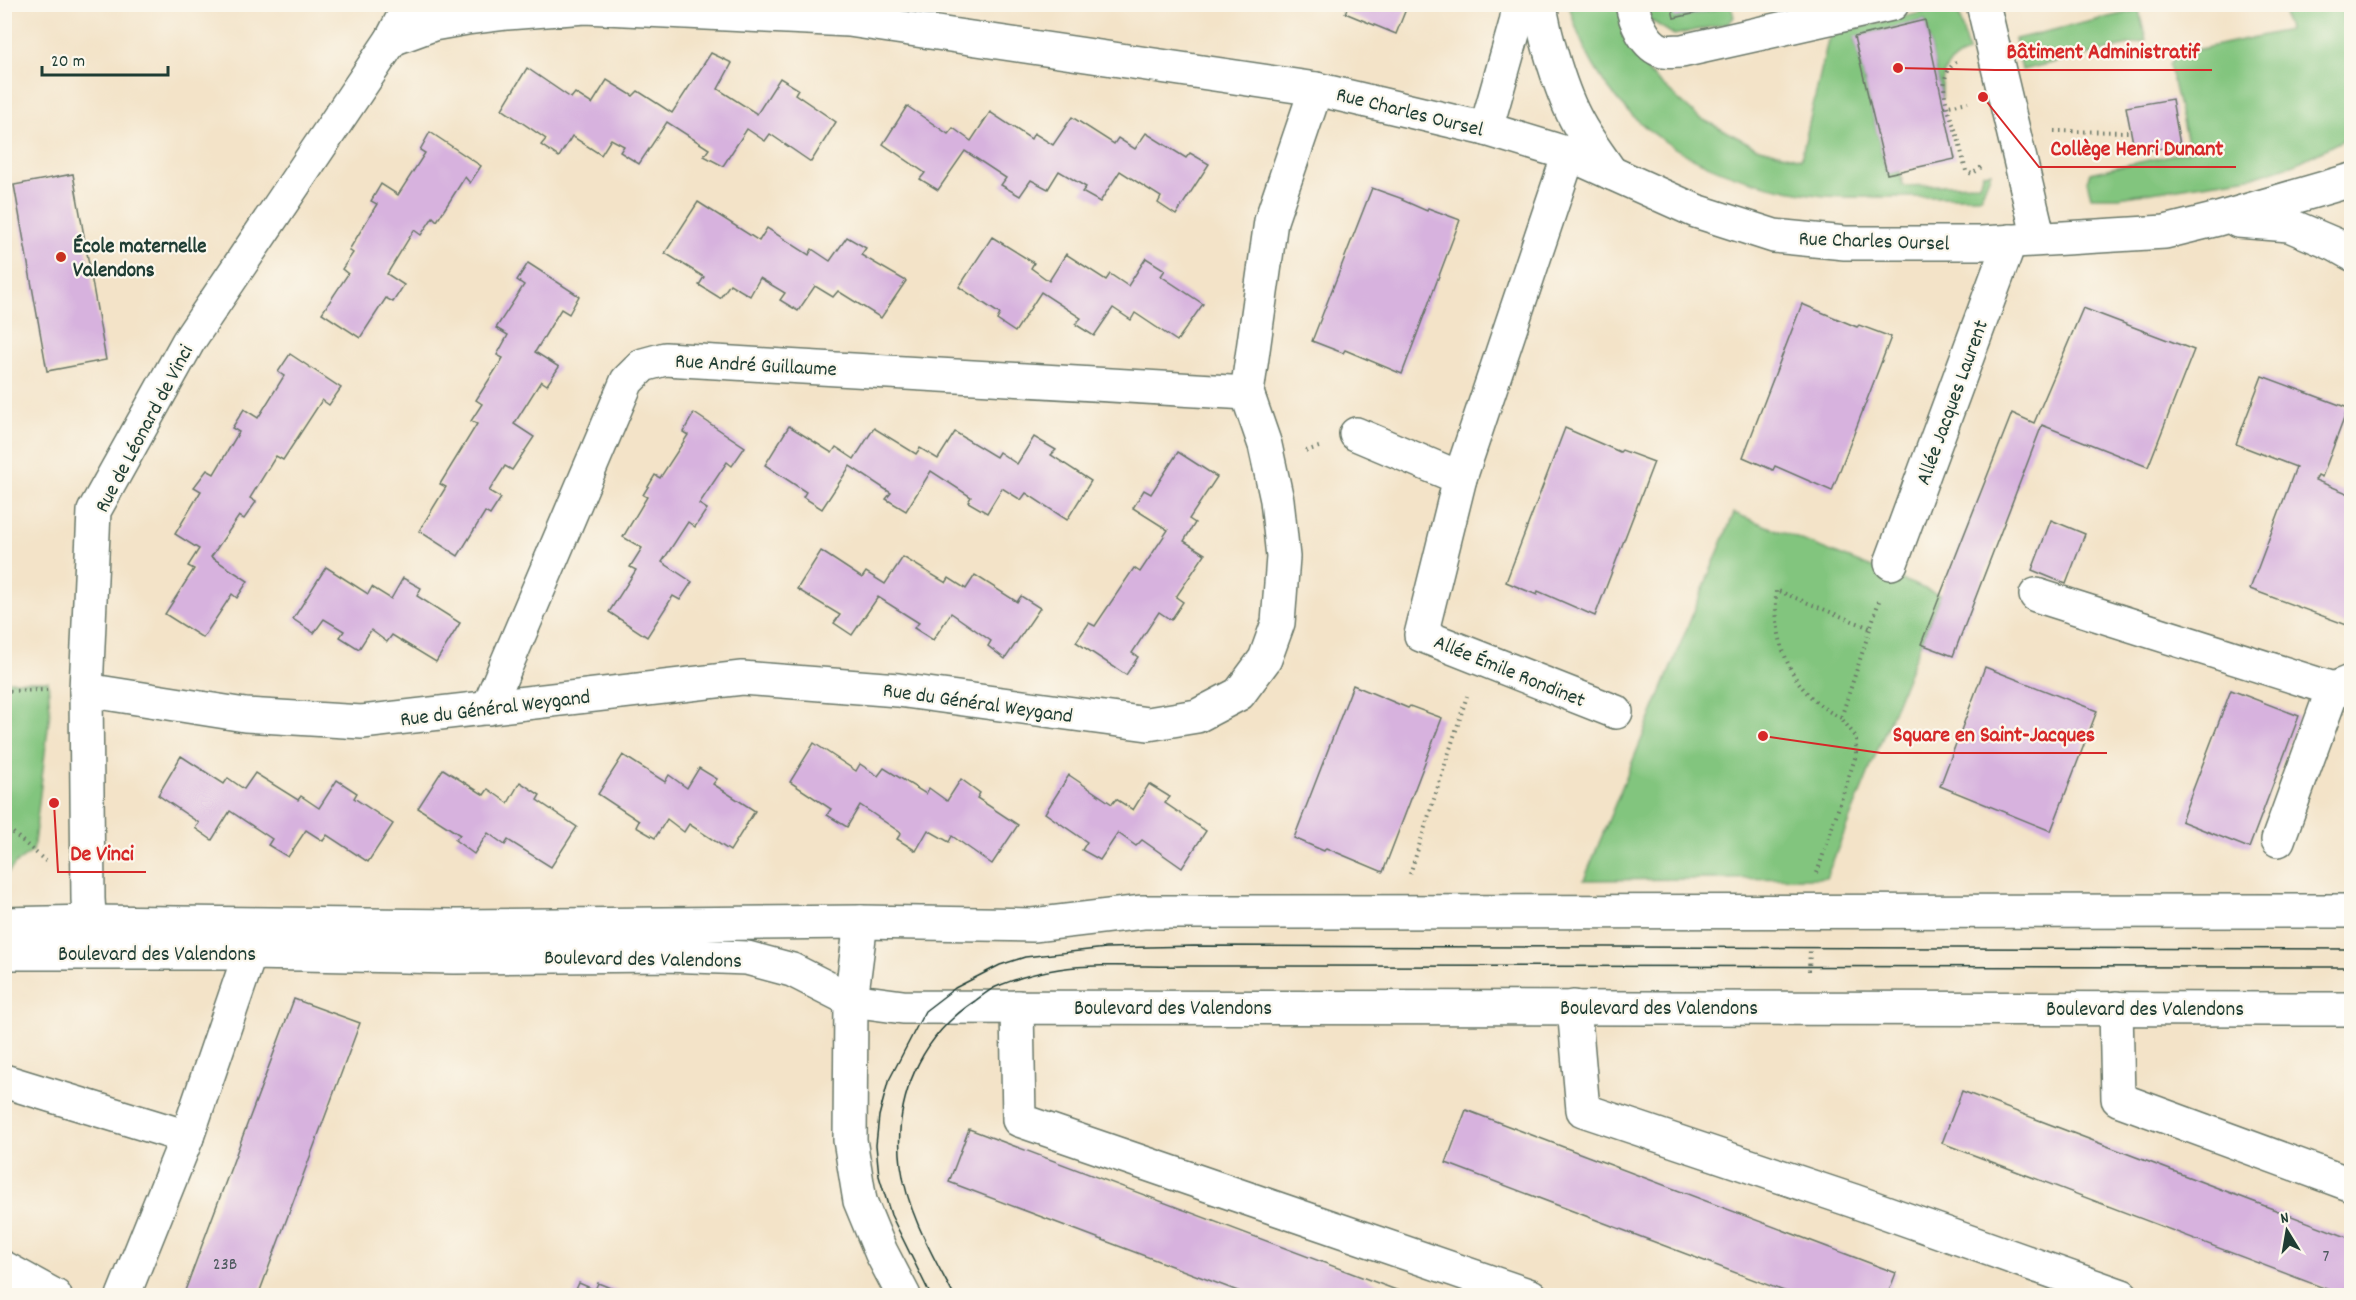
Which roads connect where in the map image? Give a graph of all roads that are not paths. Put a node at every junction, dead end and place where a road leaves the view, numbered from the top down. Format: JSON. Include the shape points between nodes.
{"nodes":[{"id":1,"x":410,"y":4,"type":"edge"},
{"id":2,"x":1519,"y":4,"type":"edge"},
{"id":3,"x":1540,"y":4,"type":"edge"},
{"id":4,"x":1632,"y":4,"type":"edge"},
{"id":5,"x":1892,"y":4,"type":"edge"},
{"id":6,"x":1983,"y":4,"type":"edge"},
{"id":7,"x":581,"y":6,"type":"edge"},
{"id":8,"x":851,"y":12,"type":"edge"},
{"id":9,"x":392,"y":39,"type":"junction"},
{"id":10,"x":1316,"y":89,"type":"junction"},
{"id":11,"x":1486,"y":129,"type":"junction"},
{"id":12,"x":1569,"y":154,"type":"junction"},
{"id":13,"x":1611,"y":173,"type":"junction"},
{"id":14,"x":2352,"y":180,"type":"edge"},
{"id":15,"x":2218,"y":219,"type":"junction"},
{"id":16,"x":2025,"y":240,"type":"junction"},
{"id":17,"x":2344,"y":250,"type":"edge"},
{"id":18,"x":1246,"y":393,"type":"junction"},
{"id":19,"x":1356,"y":434,"type":"road end"},
{"id":20,"x":1460,"y":478,"type":"junction"},
{"id":21,"x":1891,"y":563,"type":"road end"},
{"id":22,"x":2036,"y":595,"type":"dead end"},
{"id":23,"x":2342,"y":685,"type":"edge"},
{"id":24,"x":86,"y":690,"type":"junction"},
{"id":25,"x":488,"y":708,"type":"junction"},
{"id":26,"x":1616,"y":712,"type":"dead end"},
{"id":27,"x":2278,"y":840,"type":"dead end"},
{"id":28,"x":2352,"y":911,"type":"edge"},
{"id":29,"x":861,"y":922,"type":"junction"},
{"id":30,"x":4,"y":924,"type":"edge"},
{"id":31,"x":91,"y":938,"type":"junction"},
{"id":32,"x":250,"y":938,"type":"junction"},
{"id":33,"x":4,"y":953,"type":"edge"},
{"id":34,"x":850,"y":1000,"type":"junction"},
{"id":35,"x":1017,"y":1007,"type":"junction"},
{"id":36,"x":1574,"y":1007,"type":"junction"},
{"id":37,"x":2116,"y":1008,"type":"junction"},
{"id":38,"x":2352,"y":1009,"type":"edge"},
{"id":39,"x":4,"y":1081,"type":"edge"},
{"id":40,"x":187,"y":1137,"type":"junction"},
{"id":41,"x":2352,"y":1185,"type":"edge"},
{"id":42,"x":4,"y":1268,"type":"edge"},
{"id":43,"x":55,"y":1296,"type":"edge"},
{"id":44,"x":123,"y":1296,"type":"edge"},
{"id":45,"x":904,"y":1296,"type":"edge"},
{"id":46,"x":1531,"y":1296,"type":"edge"},
{"id":47,"x":2122,"y":1296,"type":"edge"}],
"edges":[{"from":1,"to":9,"type":"street","name":"Rue de Léonard de Vinci"},
{"from":2,"to":11,"type":"street"},
{"from":3,"to":13,"type":"street","via":[[1542,23],[1576,121]]},
{"from":4,"to":5,"type":"street","via":[[1639,27],[1651,45],[1664,51],[1682,51]]},
{"from":6,"to":16,"type":"street","via":[[2017,147]]},
{"from":7,"to":8,"type":"street","name":"Rue Charles Oursel"},
{"from":7,"to":9,"type":"street","name":"Rue Charles Oursel","via":[[467,18],[433,24]]},
{"from":8,"to":10,"type":"street","name":"Rue Charles Oursel"},
{"from":9,"to":24,"type":"street","name":"Rue de Léonard de Vinci","via":[[188,342],[94,511]]},
{"from":10,"to":11,"type":"street","name":"Rue Charles Oursel"},
{"from":10,"to":18,"type":"street","name":"Rue du Général Weygand","via":[[1271,221]]},
{"from":11,"to":12,"type":"street","name":"Rue Charles Oursel"},
{"from":12,"to":13,"type":"street","name":"Rue Charles Oursel"},
{"from":12,"to":20,"type":"street","name":"Allée Émile Rondinet"},
{"from":13,"to":16,"type":"street","name":"Rue Charles Oursel","via":[[1696,211],[1774,236],[1845,243]]},
{"from":14,"to":15,"type":"street","name":"Rue Charles Oursel"},
{"from":15,"to":16,"type":"street","name":"Rue Charles Oursel","via":[[2165,232]]},
{"from":15,"to":17,"type":"street","name":"Rue Charles Oursel","via":[[2289,225]]},
{"from":16,"to":21,"type":"street","name":"Allée Jacques Laurent"},
{"from":18,"to":25,"type":"street","name":"Rue André Guillaume","via":[[665,359],[643,365],[627,381]]},
{"from":18,"to":25,"type":"street","name":"Rue du Général Weygand","via":[[1265,445],[1277,500],[1283,557],[1278,623],[1265,659],[1239,694],[1197,716],[1148,723],[898,690],[742,678]]},
{"from":19,"to":20,"type":"street"},
{"from":20,"to":26,"type":"street","name":"Allée Émile Rondinet","via":[[1421,634]]},
{"from":22,"to":23,"type":"street"},
{"from":23,"to":27,"type":"street"},
{"from":24,"to":25,"type":"street","name":"Rue du Général Weygand","via":[[245,715],[362,722]]},
{"from":24,"to":31,"type":"street","name":"Rue de Léonard de Vinci"},
{"from":28,"to":29,"type":"street","name":"Boulevard des Valendons","via":[[1143,912],[1033,925]]},
{"from":29,"to":32,"type":"street","name":"Boulevard des Valendons","via":[[456,926]]},
{"from":29,"to":34,"type":"street"},
{"from":30,"to":31,"type":"street","name":"Boulevard des Valendons"},
{"from":31,"to":32,"type":"street","name":"Boulevard des Valendons"},
{"from":31,"to":33,"type":"street","name":"Boulevard des Valendons"},
{"from":32,"to":34,"type":"street","name":"Boulevard des Valendons","via":[[454,957],[747,958],[792,970]]},
{"from":32,"to":40,"type":"street"},
{"from":34,"to":35,"type":"street","name":"Boulevard des Valendons","via":[[903,1007]]},
{"from":34,"to":45,"type":"street","via":[[850,1140],[860,1201]]},
{"from":35,"to":36,"type":"street","name":"Boulevard des Valendons"},
{"from":35,"to":46,"type":"street","via":[[1019,1120]]},
{"from":36,"to":37,"type":"street","name":"Boulevard des Valendons"},
{"from":36,"to":47,"type":"street","via":[[1583,1110]]},
{"from":37,"to":38,"type":"street","name":"Boulevard des Valendons"},
{"from":37,"to":41,"type":"street","via":[[2118,1099]]},
{"from":39,"to":40,"type":"street"},
{"from":40,"to":44,"type":"street"},
{"from":42,"to":43,"type":"street"}]}
